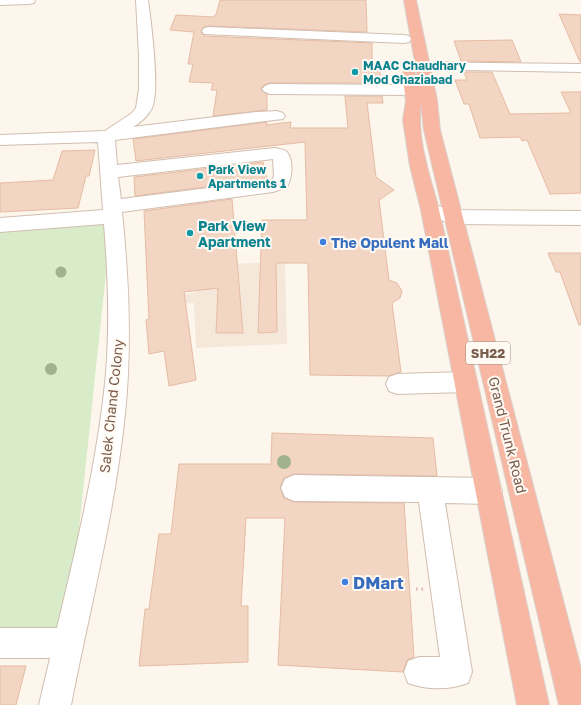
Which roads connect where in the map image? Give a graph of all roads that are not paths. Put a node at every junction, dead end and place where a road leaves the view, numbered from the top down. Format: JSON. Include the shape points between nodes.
{"nodes":[{"id":1,"x":29,"y":0,"type":"edge"},
{"id":2,"x":142,"y":0,"type":"edge"},
{"id":3,"x":398,"y":0,"type":"edge"},
{"id":4,"x":410,"y":0,"type":"edge"},
{"id":5,"x":0,"y":1,"type":"edge"},
{"id":6,"x":209,"y":31,"type":"dead end"},
{"id":7,"x":404,"y":39,"type":"junction"},
{"id":8,"x":415,"y":66,"type":"junction"},
{"id":9,"x":581,"y":68,"type":"edge"},
{"id":10,"x":270,"y":89,"type":"dead end"},
{"id":11,"x":412,"y":90,"type":"junction"},
{"id":12,"x":277,"y":116,"type":"dead end"},
{"id":13,"x":106,"y":136,"type":"junction"},
{"id":14,"x":0,"y":140,"type":"edge"},
{"id":15,"x":109,"y":172,"type":"junction"},
{"id":16,"x":430,"y":210,"type":"junction"},
{"id":17,"x":112,"y":212,"type":"junction"},
{"id":18,"x":454,"y":217,"type":"junction"},
{"id":19,"x":581,"y":218,"type":"edge"},
{"id":20,"x":0,"y":224,"type":"edge"},
{"id":21,"x":466,"y":382,"type":"junction"},
{"id":22,"x":398,"y":384,"type":"dead end"},
{"id":23,"x":294,"y":488,"type":"dead end"},
{"id":24,"x":430,"y":490,"type":"junction"},
{"id":25,"x":488,"y":491,"type":"junction"},
{"id":26,"x":0,"y":643,"type":"edge"},
{"id":27,"x":67,"y":643,"type":"junction"},
{"id":28,"x":419,"y":672,"type":"dead end"},
{"id":29,"x":55,"y":705,"type":"edge"},
{"id":30,"x":533,"y":705,"type":"edge"},
{"id":31,"x":575,"y":705,"type":"edge"}],
"edges":[{"from":1,"to":5,"type":"street"},
{"from":2,"to":13,"type":"street","via":[[147,97],[145,107],[138,116]]},
{"from":3,"to":7,"type":"highway","name":"Grand Trunk Road","number":"SH22"},
{"from":4,"to":8,"type":"highway","name":"Grand Trunk Road","number":"SH22"},
{"from":6,"to":7,"type":"street"},
{"from":7,"to":8,"type":"highway","name":"Grand Trunk Road","number":"SH22"},
{"from":8,"to":9,"type":"street"},
{"from":8,"to":11,"type":"highway","name":"Grand Trunk Road","number":"SH22"},
{"from":8,"to":18,"type":"highway","name":"Grand Trunk Road","number":"SH22"},
{"from":10,"to":11,"type":"street"},
{"from":11,"to":16,"type":"highway","name":"Grand Trunk Road","number":"SH22","via":[[414,102],[411,120]]},
{"from":12,"to":13,"type":"street"},
{"from":13,"to":14,"type":"street"},
{"from":13,"to":15,"type":"street","name":"Salek Chand Colony"},
{"from":15,"to":17,"type":"street","name":"Salek Chand Colony"},
{"from":15,"to":17,"type":"street","via":[[275,153],[281,158],[283,179],[279,185]]},
{"from":16,"to":18,"type":"street"},
{"from":16,"to":21,"type":"highway","name":"Grand Trunk Road","number":"SH22"},
{"from":17,"to":20,"type":"street"},
{"from":17,"to":27,"type":"street","name":"Salek Chand Colony","via":[[120,328],[114,408],[101,494]]},
{"from":18,"to":19,"type":"street"},
{"from":18,"to":31,"type":"highway","name":"Grand Trunk Road","number":"SH22"},
{"from":21,"to":22,"type":"street"},
{"from":21,"to":25,"type":"highway","name":"Grand Trunk Road","number":"SH22"},
{"from":23,"to":24,"type":"street"},
{"from":24,"to":25,"type":"street"},
{"from":24,"to":28,"type":"street","via":[[457,672]]},
{"from":25,"to":30,"type":"highway","name":"Grand Trunk Road","number":"SH22"},
{"from":26,"to":27,"type":"street"},
{"from":27,"to":29,"type":"street","name":"Salek Chand Colony"}]}
